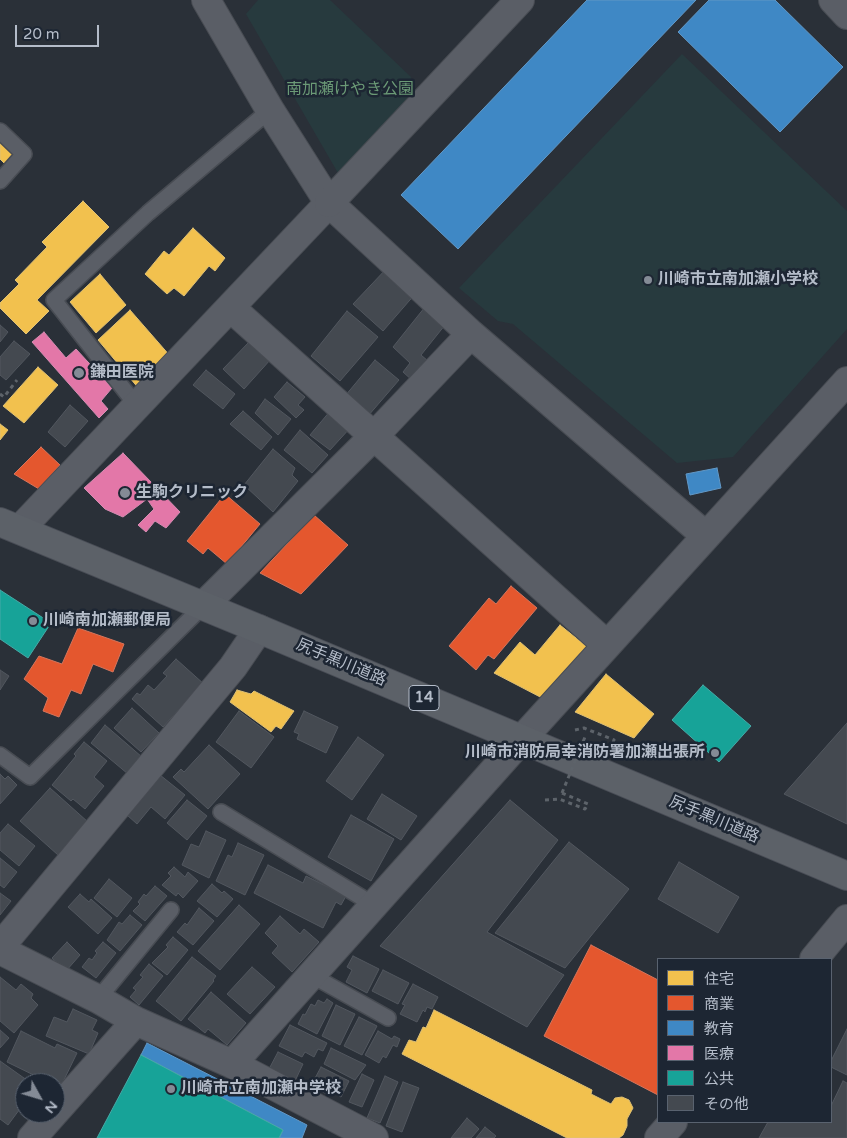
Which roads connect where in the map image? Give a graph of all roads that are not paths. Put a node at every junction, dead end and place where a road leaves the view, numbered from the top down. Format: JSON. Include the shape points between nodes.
{"nodes":[{"id":1,"x":206,"y":0,"type":"edge"},
{"id":2,"x":520,"y":0,"type":"edge"},
{"id":3,"x":833,"y":0,"type":"edge"},
{"id":4,"x":847,"y":15,"type":"edge"},
{"id":5,"x":270,"y":110,"type":"junction"},
{"id":6,"x":0,"y":131,"type":"edge"},
{"id":7,"x":0,"y":181,"type":"edge"},
{"id":8,"x":330,"y":203,"type":"junction"},
{"id":9,"x":231,"y":308,"type":"junction"},
{"id":10,"x":471,"y":334,"type":"junction"},
{"id":11,"x":847,"y":381,"type":"edge"},
{"id":12,"x":137,"y":406,"type":"junction"},
{"id":13,"x":374,"y":436,"type":"junction"},
{"id":14,"x":10,"y":526,"type":"edge"},
{"id":15,"x":706,"y":536,"type":"junction"},
{"id":16,"x":203,"y":606,"type":"junction"},
{"id":17,"x":259,"y":629,"type":"junction"},
{"id":18,"x":607,"y":645,"type":"junction"},
{"id":19,"x":522,"y":739,"type":"junction"},
{"id":20,"x":0,"y":756,"type":"edge"},
{"id":21,"x":221,"y":812,"type":"dead end"},
{"id":22,"x":847,"y":876,"type":"edge"},
{"id":23,"x":374,"y":904,"type":"junction"},
{"id":24,"x":170,"y":910,"type":"dead end"},
{"id":25,"x":847,"y":919,"type":"edge"},
{"id":26,"x":0,"y":950,"type":"edge"},
{"id":27,"x":815,"y":958,"type":"edge"},
{"id":28,"x":311,"y":975,"type":"junction"},
{"id":29,"x":98,"y":999,"type":"junction"},
{"id":30,"x":388,"y":1018,"type":"dead end"},
{"id":31,"x":136,"y":1021,"type":"junction"},
{"id":32,"x":232,"y":1064,"type":"junction"},
{"id":33,"x":65,"y":1102,"type":"edge"},
{"id":34,"x":46,"y":1123,"type":"edge"},
{"id":35,"x":672,"y":1123,"type":"edge"},
{"id":36,"x":32,"y":1138,"type":"edge"},
{"id":37,"x":374,"y":1138,"type":"edge"},
{"id":38,"x":659,"y":1138,"type":"edge"}],
"edges":[{"from":1,"to":5,"type":"street"},
{"from":2,"to":8,"type":"street"},
{"from":3,"to":4,"type":"street"},
{"from":5,"to":8,"type":"street"},
{"from":5,"to":12,"type":"lane","via":[[148,213],[54,300]]},
{"from":6,"to":7,"type":"lane","via":[[24,154]]},
{"from":8,"to":9,"type":"street"},
{"from":8,"to":10,"type":"street"},
{"from":9,"to":12,"type":"street"},
{"from":9,"to":13,"type":"street"},
{"from":10,"to":13,"type":"street"},
{"from":10,"to":15,"type":"street"},
{"from":11,"to":15,"type":"street"},
{"from":12,"to":14,"type":"street"},
{"from":13,"to":16,"type":"street"},
{"from":13,"to":18,"type":"street"},
{"from":14,"to":16,"type":"main road","name":"尻手黒川道路","number":"14"},
{"from":15,"to":18,"type":"street"},
{"from":16,"to":17,"type":"main road","name":"尻手黒川道路","number":"14"},
{"from":16,"to":20,"type":"lane","via":[[30,777]]},
{"from":17,"to":19,"type":"main road","name":"尻手黒川道路","number":"14"},
{"from":17,"to":26,"type":"street"},
{"from":18,"to":19,"type":"street"},
{"from":19,"to":22,"type":"main road","name":"尻手黒川道路","number":"14"},
{"from":19,"to":23,"type":"street"},
{"from":21,"to":23,"type":"lane"},
{"from":23,"to":28,"type":"street"},
{"from":24,"to":29,"type":"lane"},
{"from":25,"to":27,"type":"street"},
{"from":26,"to":29,"type":"street"},
{"from":28,"to":30,"type":"lane"},
{"from":28,"to":32,"type":"street"},
{"from":29,"to":31,"type":"street"},
{"from":31,"to":32,"type":"street"},
{"from":31,"to":33,"type":"street"},
{"from":32,"to":37,"type":"street"},
{"from":34,"to":36,"type":"street"},
{"from":35,"to":38,"type":"street"}]}
